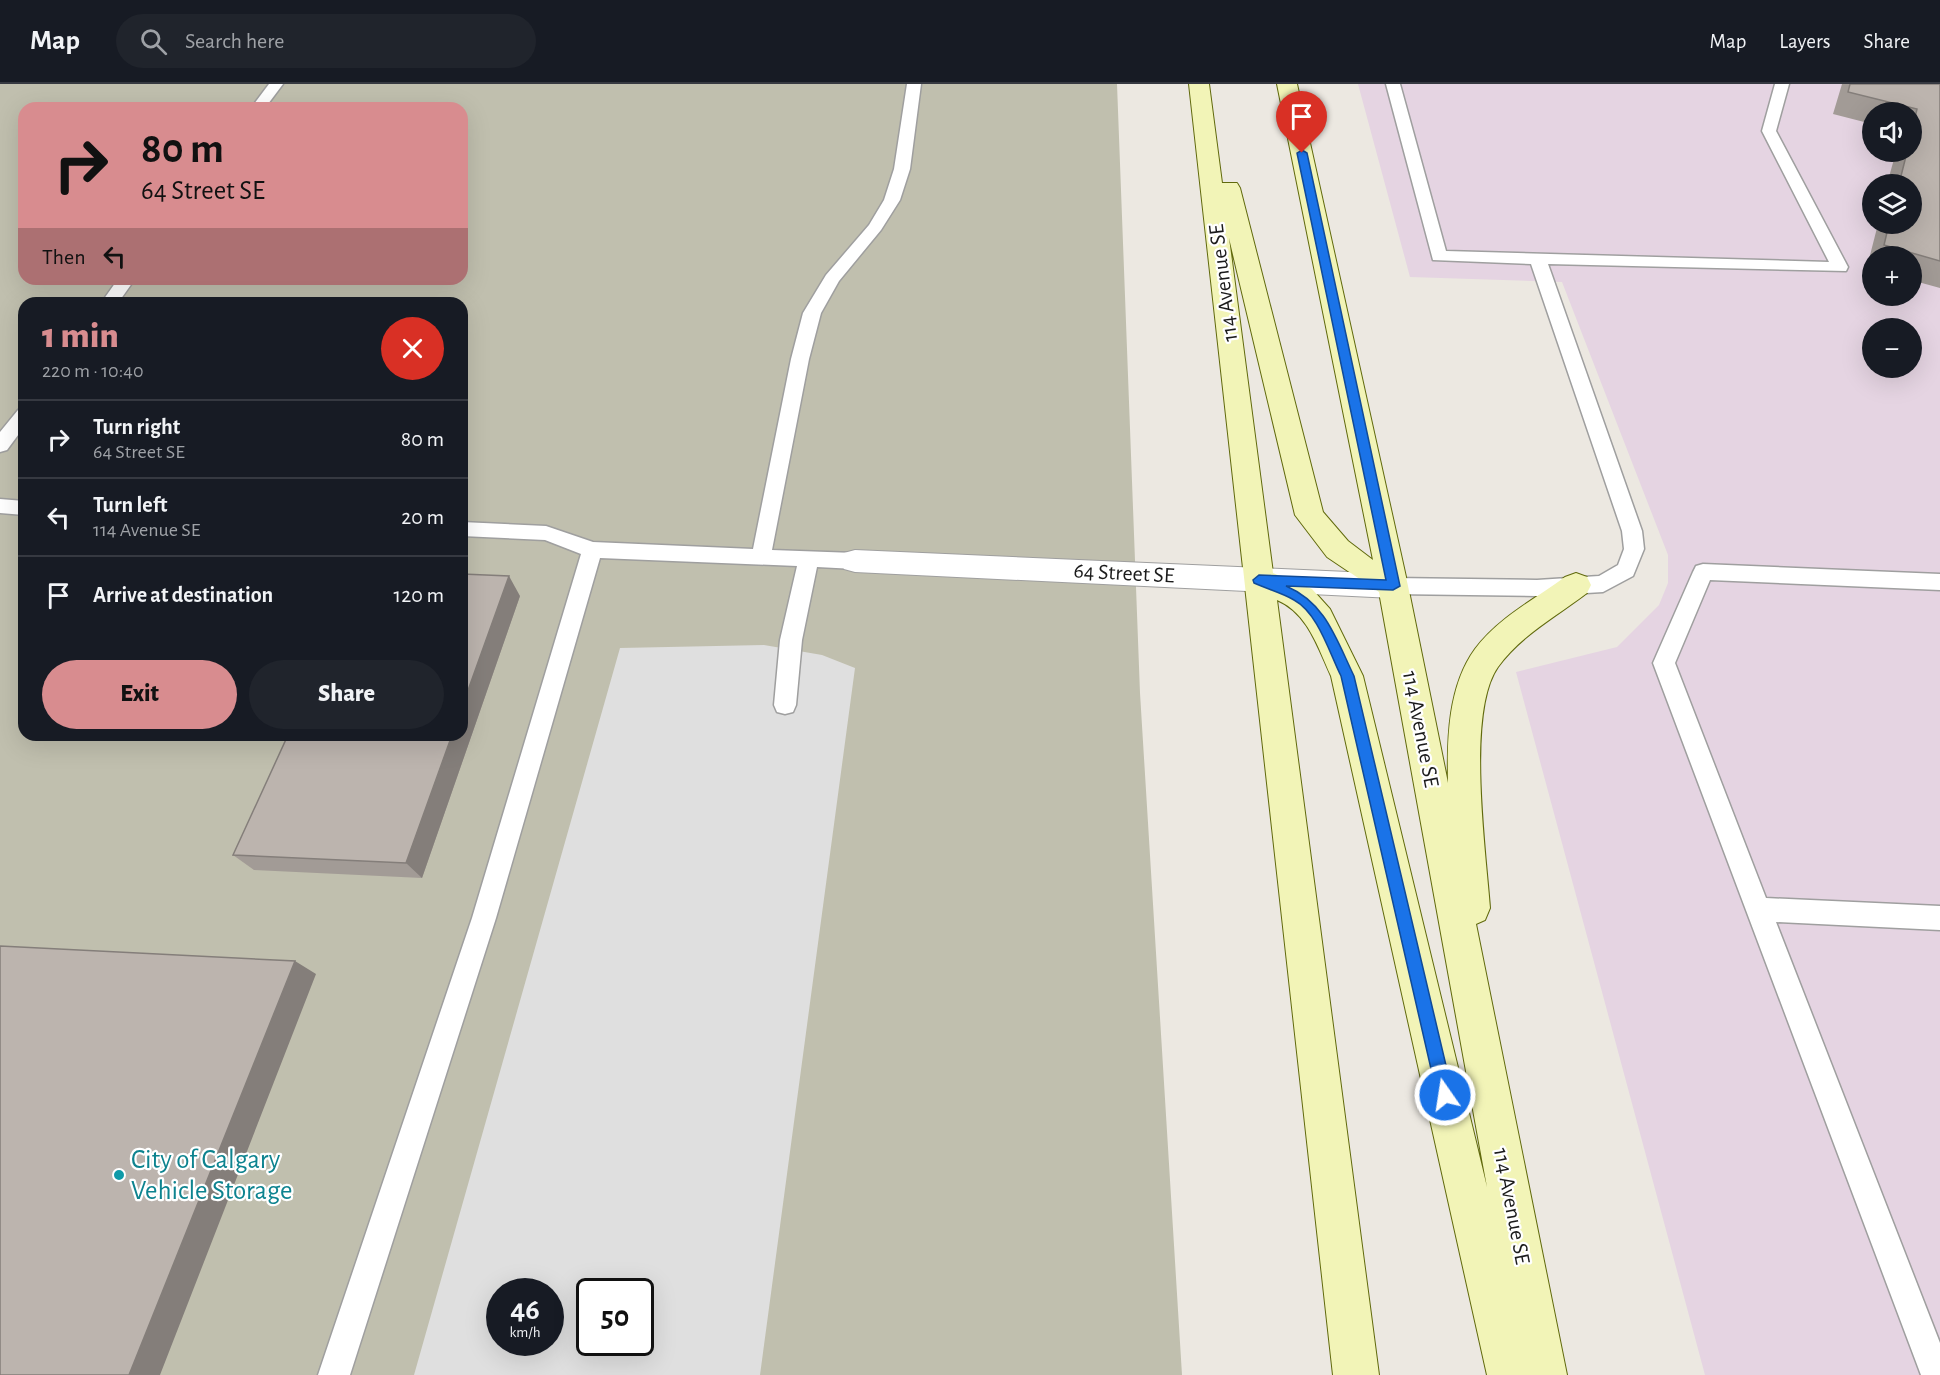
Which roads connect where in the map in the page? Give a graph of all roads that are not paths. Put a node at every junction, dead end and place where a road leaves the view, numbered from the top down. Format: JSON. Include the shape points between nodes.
{"nodes":[{"id":1,"x":276,"y":84,"type":"edge"},
{"id":2,"x":914,"y":84,"type":"edge"},
{"id":3,"x":1199,"y":84,"type":"edge"},
{"id":4,"x":1203,"y":84,"type":"edge"},
{"id":5,"x":1287,"y":84,"type":"edge"},
{"id":6,"x":1393,"y":84,"type":"edge"},
{"id":7,"x":1782,"y":84,"type":"edge"},
{"id":8,"x":262,"y":102,"type":"edge"},
{"id":9,"x":1537,"y":257,"type":"junction"},
{"id":10,"x":18,"y":422,"type":"edge"},
{"id":11,"x":0,"y":445,"type":"edge"},
{"id":12,"x":0,"y":506,"type":"edge"},
{"id":13,"x":18,"y":508,"type":"edge"},
{"id":14,"x":468,"y":529,"type":"edge"},
{"id":15,"x":592,"y":550,"type":"junction"},
{"id":16,"x":762,"y":557,"type":"junction"},
{"id":17,"x":809,"y":559,"type":"junction"},
{"id":18,"x":855,"y":561,"type":"joint"},
{"id":19,"x":1259,"y":580,"type":"junction"},
{"id":20,"x":1940,"y":582,"type":"edge"},
{"id":21,"x":1576,"y":585,"type":"junction"},
{"id":22,"x":1393,"y":586,"type":"junction"},
{"id":23,"x":785,"y":705,"type":"dead end"},
{"id":24,"x":1758,"y":909,"type":"junction"},
{"id":25,"x":1940,"y":918,"type":"edge"},
{"id":26,"x":1477,"y":1020,"type":"junction"},
{"id":27,"x":334,"y":1375,"type":"edge"},
{"id":28,"x":1356,"y":1375,"type":"edge"},
{"id":29,"x":1510,"y":1375,"type":"edge"},
{"id":30,"x":1544,"y":1375,"type":"edge"},
{"id":31,"x":1937,"y":1375,"type":"edge"}],
"edges":[{"from":1,"to":8,"type":"lane"},
{"from":2,"to":16,"type":"lane","via":[[902,169],[892,200],[832,279],[812,313]]},
{"from":3,"to":19,"type":"main road","name":"114 Avenue SE"},
{"from":4,"to":22,"type":"main road","via":[[1310,515],[1329,543],[1347,560]]},
{"from":5,"to":22,"type":"main road","name":"114 Avenue SE"},
{"from":6,"to":9,"type":"lane","via":[[1439,256]]},
{"from":7,"to":9,"type":"lane","via":[[1769,131],[1840,267]]},
{"from":9,"to":21,"type":"lane","via":[[1632,531],[1634,549],[1626,570],[1603,584]]},
{"from":10,"to":11,"type":"lane"},
{"from":12,"to":13,"type":"lane"},
{"from":14,"to":15,"type":"lane","via":[[546,533]]},
{"from":15,"to":16,"type":"lane"},
{"from":15,"to":27,"type":"lane","via":[[484,918]]},
{"from":16,"to":17,"type":"lane"},
{"from":17,"to":18,"type":"lane"},
{"from":17,"to":23,"type":"lane","via":[[791,640]]},
{"from":18,"to":19,"type":"street","name":"64 Street SE"},
{"from":19,"to":22,"type":"street","name":"64 Street SE"},
{"from":19,"to":28,"type":"main road","name":"114 Avenue SE"},
{"from":19,"to":29,"type":"main road","via":[[1301,597],[1319,618],[1347,676]]},
{"from":20,"to":24,"type":"lane","via":[[1703,572],[1664,663]]},
{"from":21,"to":22,"type":"lane"},
{"from":21,"to":26,"type":"main road","via":[[1499,644],[1483,663],[1472,686],[1464,733]]},
{"from":22,"to":26,"type":"main road","name":"114 Avenue SE"},
{"from":24,"to":25,"type":"lane"},
{"from":24,"to":31,"type":"lane"},
{"from":26,"to":30,"type":"main road","name":"114 Avenue SE"}]}
